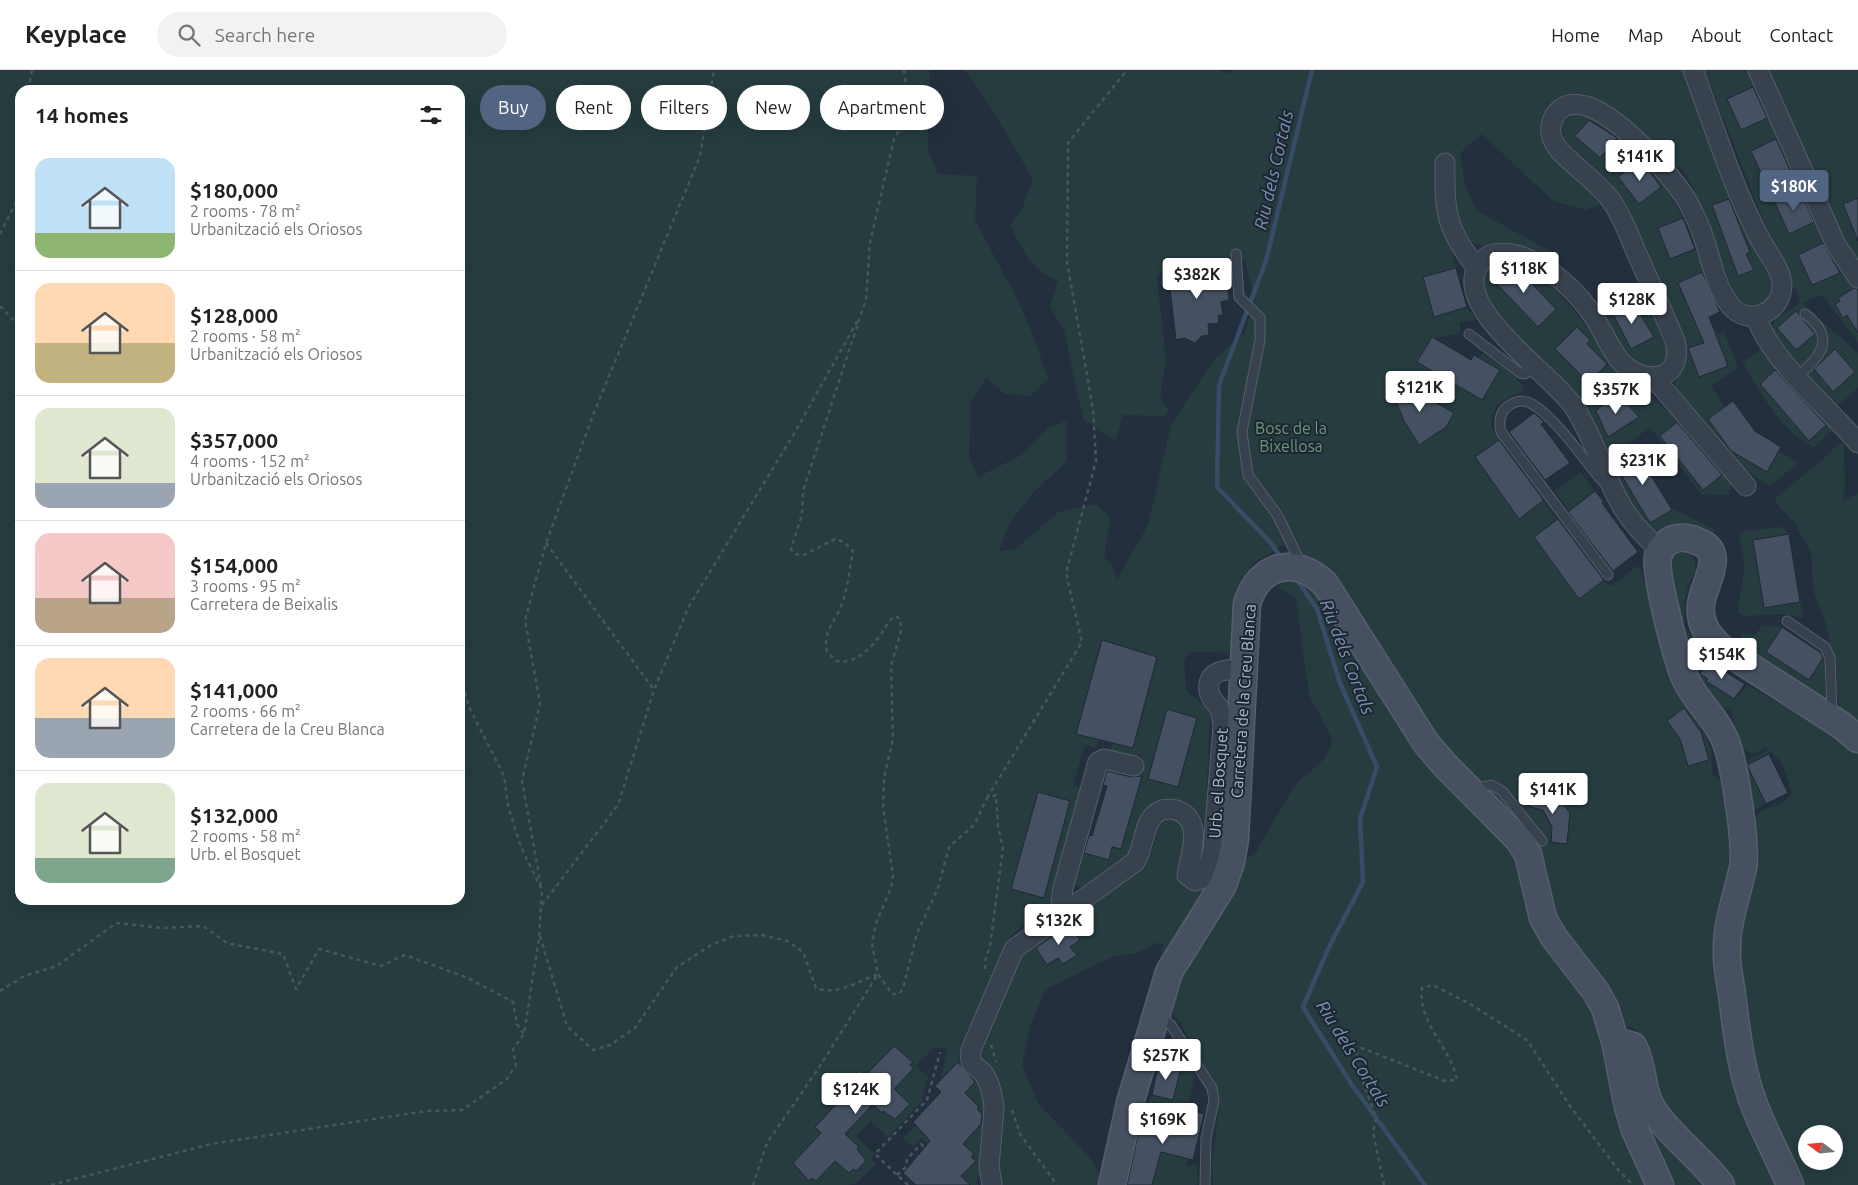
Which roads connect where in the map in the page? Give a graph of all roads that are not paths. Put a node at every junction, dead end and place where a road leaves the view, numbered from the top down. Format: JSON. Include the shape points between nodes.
{"nodes":[{"id":1,"x":1693,"y":70,"type":"edge"},
{"id":2,"x":1758,"y":70,"type":"edge"},
{"id":3,"x":1445,"y":163,"type":"dead end"},
{"id":4,"x":1236,"y":254,"type":"dead end"},
{"id":5,"x":1477,"y":268,"type":"junction"},
{"id":6,"x":1858,"y":278,"type":"edge"},
{"id":7,"x":1805,"y":314,"type":"dead end"},
{"id":8,"x":1756,"y":317,"type":"junction"},
{"id":9,"x":1469,"y":334,"type":"dead end"},
{"id":10,"x":1535,"y":366,"type":"junction"},
{"id":11,"x":1654,"y":378,"type":"junction"},
{"id":12,"x":1797,"y":378,"type":"junction"},
{"id":13,"x":1858,"y":443,"type":"edge"},
{"id":14,"x":1746,"y":486,"type":"dead end"},
{"id":15,"x":1610,"y":489,"type":"junction"},
{"id":16,"x":1661,"y":550,"type":"junction"},
{"id":17,"x":1303,"y":568,"type":"junction"},
{"id":18,"x":1608,"y":575,"type":"dead end"},
{"id":19,"x":1787,"y":621,"type":"dead end"},
{"id":20,"x":1244,"y":669,"type":"junction"},
{"id":21,"x":1832,"y":719,"type":"junction"},
{"id":22,"x":1858,"y":739,"type":"edge"},
{"id":23,"x":1134,"y":766,"type":"dead end"},
{"id":24,"x":1475,"y":795,"type":"junction"},
{"id":25,"x":1542,"y":841,"type":"dead end"},
{"id":26,"x":1064,"y":912,"type":"junction"},
{"id":27,"x":1156,"y":1013,"type":"junction"},
{"id":28,"x":1615,"y":1041,"type":"junction"},
{"id":29,"x":992,"y":1185,"type":"edge"},
{"id":30,"x":1112,"y":1185,"type":"edge"},
{"id":31,"x":1205,"y":1185,"type":"edge"},
{"id":32,"x":1660,"y":1185,"type":"edge"},
{"id":33,"x":1721,"y":1185,"type":"edge"},
{"id":34,"x":1790,"y":1185,"type":"edge"}],
"edges":[{"from":1,"to":8,"type":"street","via":[[1747,211],[1782,284],[1776,304]]},
{"from":2,"to":6,"type":"street","via":[[1836,245]]},
{"from":3,"to":5,"type":"street","via":[[1444,192],[1451,231]]},
{"from":4,"to":17,"type":"lane","via":[[1239,297],[1260,318],[1260,340],[1242,432],[1248,475],[1278,516]]},
{"from":5,"to":10,"type":"street","via":[[1473,277],[1474,287],[1488,318]]},
{"from":5,"to":11,"type":"street","via":[[1492,254],[1504,254],[1546,269],[1581,299],[1622,364],[1635,373]]},
{"from":7,"to":12,"type":"lane","via":[[1821,329],[1824,339],[1822,351]]},
{"from":8,"to":11,"type":"street","via":[[1739,314],[1729,304],[1687,202],[1671,175],[1647,147],[1598,108],[1586,103],[1564,106],[1555,115],[1551,137],[1564,155],[1582,169],[1611,201],[1675,341],[1678,352],[1675,363],[1663,376]]},
{"from":8,"to":12,"type":"street"},
{"from":9,"to":10,"type":"lane","via":[[1520,373],[1525,374]]},
{"from":10,"to":15,"type":"street","via":[[1573,405]]},
{"from":11,"to":14,"type":"street"},
{"from":12,"to":13,"type":"street"},
{"from":15,"to":16,"type":"street","via":[[1635,525]]},
{"from":15,"to":18,"type":"lane","via":[[1543,412],[1531,403],[1512,403],[1504,411],[1499,425],[1502,432]]},
{"from":16,"to":21,"type":"main road","via":[[1679,538],[1693,539],[1708,547],[1713,567],[1701,604],[1701,620],[1710,637],[1721,648]]},
{"from":16,"to":34,"type":"main road","via":[[1658,573],[1681,666],[1692,689],[1724,735],[1729,750],[1744,842],[1743,866],[1727,934],[1735,1019],[1750,1094]]},
{"from":17,"to":20,"type":"main road","name":"Carretera de la Creu Blanca","via":[[1270,571],[1251,590],[1247,604]]},
{"from":17,"to":24,"type":"main road","via":[[1325,584],[1414,726],[1444,764]]},
{"from":19,"to":21,"type":"lane","via":[[1825,647],[1830,658]]},
{"from":20,"to":26,"type":"street","name":"Urb. el Bosquet","via":[[1218,672],[1208,690],[1219,708],[1223,727],[1213,851],[1206,873],[1194,881],[1187,875],[1194,827],[1190,819],[1176,810],[1162,810],[1150,822],[1135,862]]},
{"from":20,"to":27,"type":"main road","name":"Carretera de la Creu Blanca","via":[[1231,862],[1223,885],[1169,972]]},
{"from":21,"to":22,"type":"main road"},
{"from":23,"to":26,"type":"street","via":[[1104,758],[1098,762],[1063,888],[1060,903]]},
{"from":24,"to":25,"type":"lane","via":[[1483,787],[1491,785],[1502,791]]},
{"from":24,"to":28,"type":"main road","via":[[1518,839],[1528,854],[1544,918],[1553,936],[1600,1000]]},
{"from":26,"to":29,"type":"street","name":"Urb. el Bosquet","via":[[1014,949],[970,1050],[973,1067],[983,1073],[993,1100],[989,1166]]},
{"from":27,"to":30,"type":"main road","name":"Carretera de la Creu Blanca","via":[[1130,1103]]},
{"from":27,"to":31,"type":"lane","via":[[1170,1025],[1212,1088],[1214,1101],[1206,1138]]},
{"from":28,"to":32,"type":"main road","via":[[1635,1130]]},
{"from":28,"to":33,"type":"main road","via":[[1633,1046],[1644,1093],[1656,1114]]}]}
